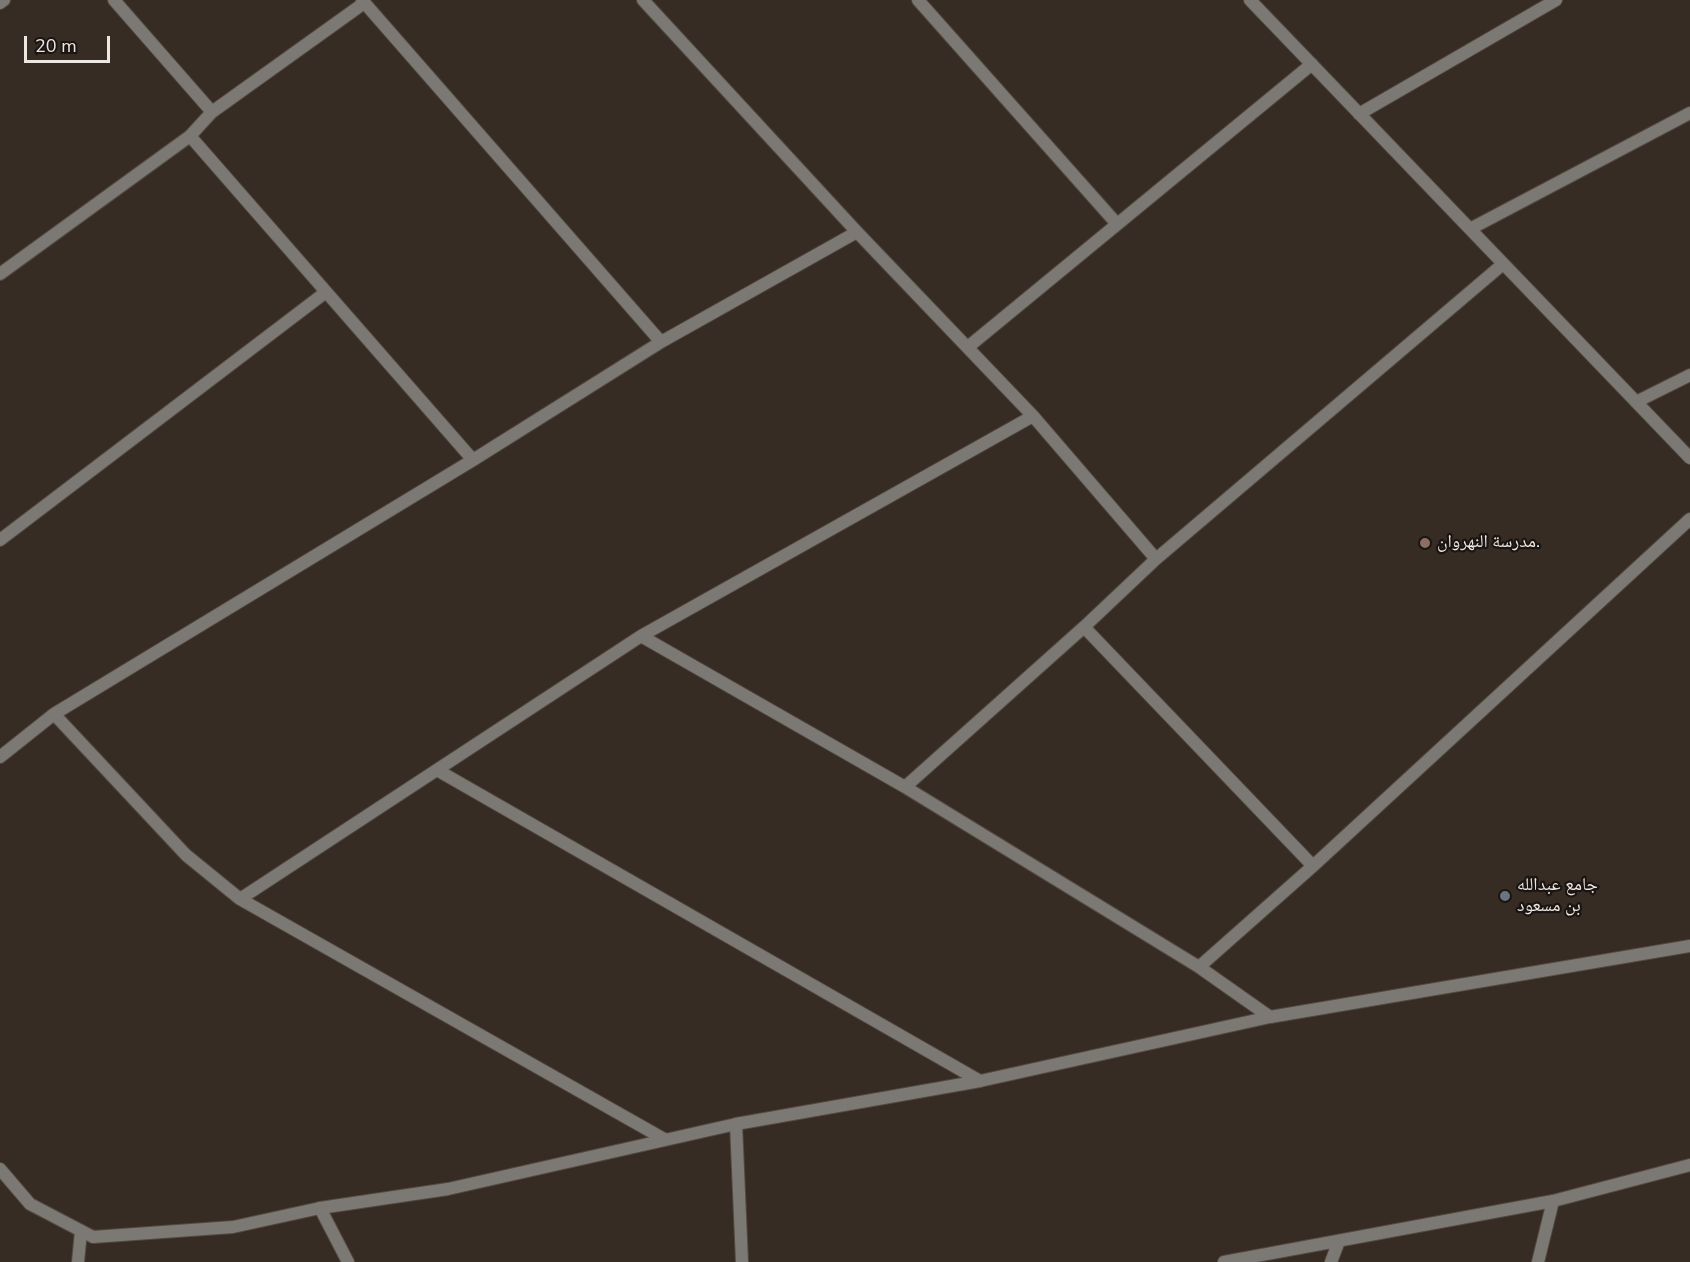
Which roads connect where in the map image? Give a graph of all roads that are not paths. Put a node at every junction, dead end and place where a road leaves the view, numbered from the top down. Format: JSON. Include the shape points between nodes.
{"nodes":[{"id":1,"x":4,"y":0,"type":"edge"},
{"id":2,"x":114,"y":0,"type":"edge"},
{"id":3,"x":643,"y":0,"type":"edge"},
{"id":4,"x":918,"y":0,"type":"edge"},
{"id":5,"x":1250,"y":0,"type":"edge"},
{"id":6,"x":1556,"y":0,"type":"edge"},
{"id":7,"x":363,"y":1,"type":"edge"},
{"id":8,"x":0,"y":3,"type":"edge"},
{"id":9,"x":1312,"y":64,"type":"junction"},
{"id":10,"x":212,"y":112,"type":"junction"},
{"id":11,"x":1359,"y":114,"type":"junction"},
{"id":12,"x":1690,"y":114,"type":"edge"},
{"id":13,"x":190,"y":136,"type":"junction"},
{"id":14,"x":1117,"y":224,"type":"junction"},
{"id":15,"x":1470,"y":229,"type":"junction"},
{"id":16,"x":857,"y":232,"type":"junction"},
{"id":17,"x":1503,"y":264,"type":"junction"},
{"id":18,"x":0,"y":274,"type":"edge"},
{"id":19,"x":327,"y":292,"type":"junction"},
{"id":20,"x":661,"y":342,"type":"junction"},
{"id":21,"x":968,"y":347,"type":"junction"},
{"id":22,"x":1690,"y":375,"type":"edge"},
{"id":23,"x":1636,"y":402,"type":"junction"},
{"id":24,"x":1033,"y":416,"type":"junction"},
{"id":25,"x":1690,"y":458,"type":"edge"},
{"id":26,"x":472,"y":460,"type":"junction"},
{"id":27,"x":1690,"y":519,"type":"edge"},
{"id":28,"x":0,"y":540,"type":"edge"},
{"id":29,"x":1156,"y":559,"type":"junction"},
{"id":30,"x":1084,"y":627,"type":"junction"},
{"id":31,"x":641,"y":636,"type":"junction"},
{"id":32,"x":54,"y":714,"type":"junction"},
{"id":33,"x":0,"y":757,"type":"edge"},
{"id":34,"x":437,"y":770,"type":"junction"},
{"id":35,"x":904,"y":787,"type":"junction"},
{"id":36,"x":1313,"y":866,"type":"junction"},
{"id":37,"x":240,"y":899,"type":"junction"},
{"id":38,"x":1690,"y":946,"type":"edge"},
{"id":39,"x":1199,"y":967,"type":"junction"},
{"id":40,"x":1270,"y":1017,"type":"junction"},
{"id":41,"x":980,"y":1082,"type":"junction"},
{"id":42,"x":736,"y":1124,"type":"junction"},
{"id":43,"x":664,"y":1139,"type":"junction"},
{"id":44,"x":1690,"y":1165,"type":"edge"},
{"id":45,"x":0,"y":1169,"type":"edge"},
{"id":46,"x":1553,"y":1201,"type":"junction"},
{"id":47,"x":320,"y":1208,"type":"junction"},
{"id":48,"x":81,"y":1231,"type":"junction"},
{"id":49,"x":1339,"y":1241,"type":"junction"},
{"id":50,"x":78,"y":1262,"type":"edge"},
{"id":51,"x":348,"y":1262,"type":"edge"},
{"id":52,"x":742,"y":1262,"type":"edge"},
{"id":53,"x":1224,"y":1262,"type":"edge"},
{"id":54,"x":1331,"y":1262,"type":"edge"},
{"id":55,"x":1538,"y":1262,"type":"edge"}],
"edges":[{"from":1,"to":8,"type":"street"},
{"from":2,"to":10,"type":"street"},
{"from":3,"to":16,"type":"street"},
{"from":4,"to":14,"type":"street"},
{"from":5,"to":9,"type":"street"},
{"from":6,"to":11,"type":"street"},
{"from":7,"to":10,"type":"street"},
{"from":7,"to":20,"type":"street"},
{"from":9,"to":11,"type":"street"},
{"from":9,"to":14,"type":"street"},
{"from":10,"to":13,"type":"street"},
{"from":11,"to":15,"type":"street"},
{"from":12,"to":15,"type":"street"},
{"from":13,"to":18,"type":"street"},
{"from":13,"to":19,"type":"street"},
{"from":14,"to":21,"type":"street"},
{"from":15,"to":17,"type":"street"},
{"from":16,"to":20,"type":"street"},
{"from":16,"to":21,"type":"street"},
{"from":17,"to":23,"type":"street"},
{"from":17,"to":29,"type":"street"},
{"from":19,"to":26,"type":"street"},
{"from":19,"to":28,"type":"street"},
{"from":20,"to":26,"type":"street"},
{"from":21,"to":24,"type":"street"},
{"from":22,"to":23,"type":"street"},
{"from":23,"to":25,"type":"street"},
{"from":24,"to":29,"type":"street"},
{"from":24,"to":31,"type":"street"},
{"from":26,"to":32,"type":"street"},
{"from":27,"to":36,"type":"street"},
{"from":29,"to":30,"type":"street"},
{"from":30,"to":35,"type":"street"},
{"from":30,"to":36,"type":"street"},
{"from":31,"to":34,"type":"street"},
{"from":31,"to":35,"type":"street"},
{"from":32,"to":33,"type":"street"},
{"from":32,"to":37,"type":"street","via":[[186,855]]},
{"from":34,"to":37,"type":"street"},
{"from":34,"to":41,"type":"street"},
{"from":35,"to":39,"type":"street"},
{"from":36,"to":39,"type":"street"},
{"from":37,"to":43,"type":"street"},
{"from":38,"to":40,"type":"street"},
{"from":39,"to":40,"type":"street"},
{"from":40,"to":41,"type":"street"},
{"from":41,"to":42,"type":"street"},
{"from":42,"to":43,"type":"street"},
{"from":42,"to":52,"type":"street"},
{"from":43,"to":47,"type":"street","via":[[448,1189]]},
{"from":44,"to":46,"type":"street"},
{"from":45,"to":48,"type":"street","via":[[30,1204]]},
{"from":46,"to":49,"type":"street"},
{"from":46,"to":55,"type":"street"},
{"from":47,"to":48,"type":"street","via":[[233,1227],[93,1238]]},
{"from":47,"to":51,"type":"street"},
{"from":48,"to":50,"type":"street"},
{"from":49,"to":53,"type":"street"},
{"from":49,"to":54,"type":"street"}]}
